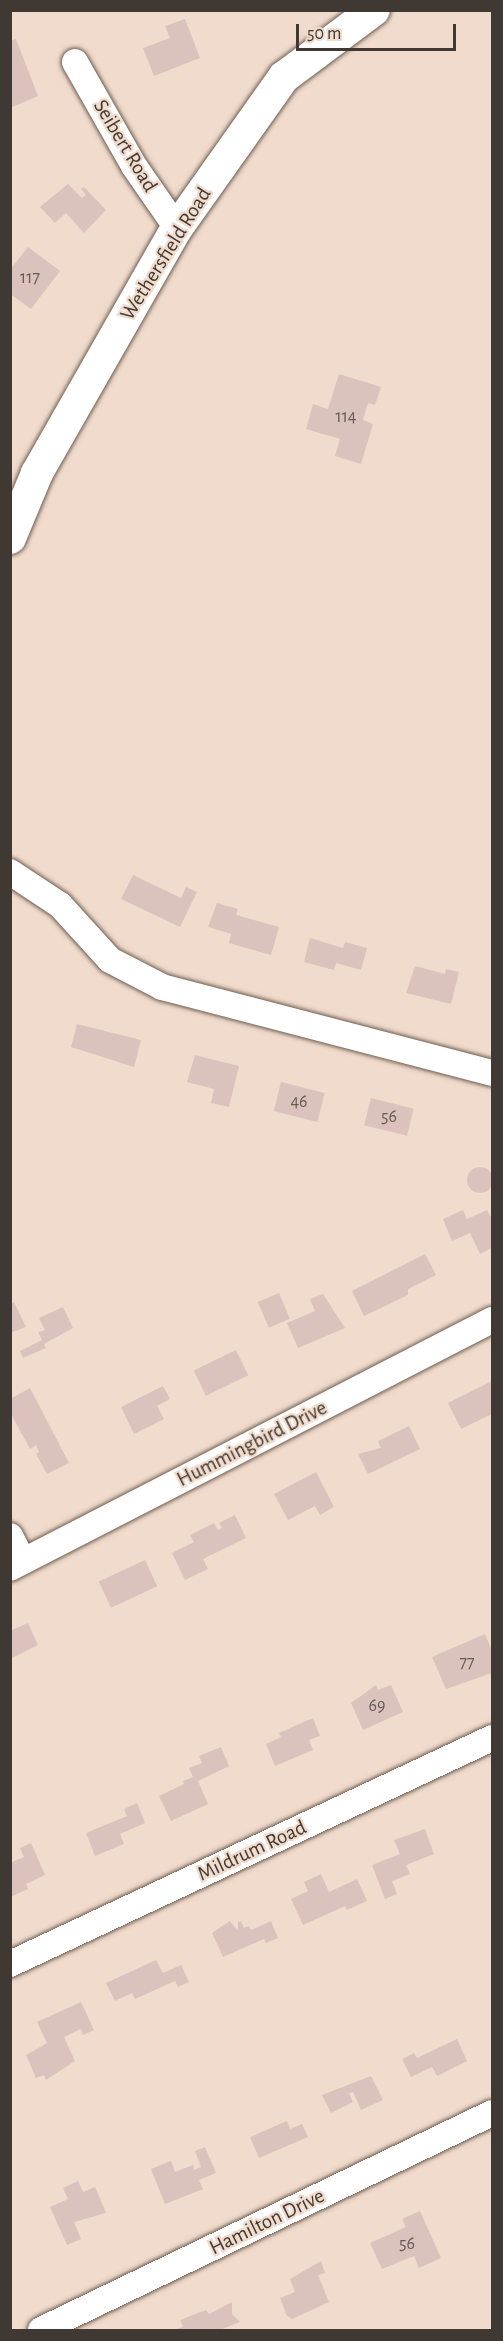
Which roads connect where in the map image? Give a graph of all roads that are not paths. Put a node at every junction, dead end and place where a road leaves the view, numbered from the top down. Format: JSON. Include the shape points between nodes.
{"nodes":[{"id":1,"x":374,"y":10,"type":"edge"},
{"id":2,"x":75,"y":62,"type":"dead end"},
{"id":3,"x":177,"y":228,"type":"junction"},
{"id":4,"x":10,"y":538,"type":"edge"},
{"id":5,"x":10,"y":872,"type":"edge"},
{"id":6,"x":492,"y":1073,"type":"edge"},
{"id":7,"x":492,"y":1320,"type":"edge"},
{"id":8,"x":10,"y":1536,"type":"edge"},
{"id":9,"x":17,"y":1565,"type":"edge"},
{"id":10,"x":492,"y":1738,"type":"edge"},
{"id":11,"x":10,"y":1964,"type":"edge"},
{"id":12,"x":492,"y":2113,"type":"edge"},
{"id":13,"x":41,"y":2331,"type":"edge"}],
"edges":[{"from":1,"to":3,"type":"street","name":"Wethersfield Road","via":[[284,77]]},
{"from":2,"to":3,"type":"street","name":"Seibert Road","via":[[134,166]]},
{"from":3,"to":4,"type":"street","name":"Wethersfield Road","via":[[37,473]]},
{"from":5,"to":6,"type":"street","via":[[60,905],[110,960],[162,987]]},
{"from":7,"to":9,"type":"street","name":"Hummingbird Drive"},
{"from":8,"to":9,"type":"street"},
{"from":10,"to":11,"type":"street","name":"Mildrum Road"},
{"from":12,"to":13,"type":"street","name":"Hamilton Drive"}]}
